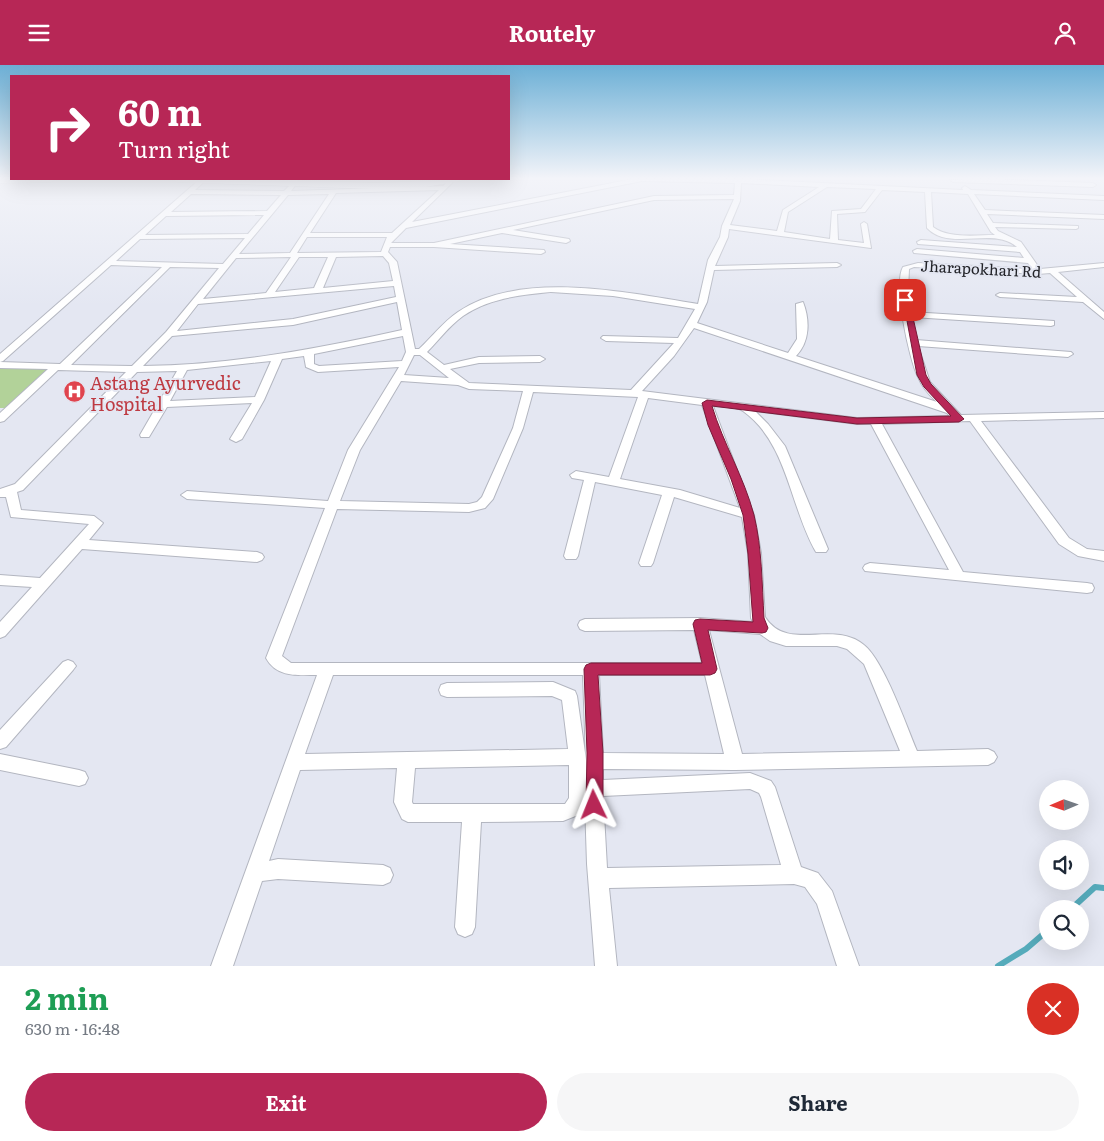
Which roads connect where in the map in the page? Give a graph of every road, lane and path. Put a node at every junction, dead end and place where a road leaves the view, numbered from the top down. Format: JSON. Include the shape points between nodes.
{"nodes":[{"id":1,"x":157,"y":221,"type":"edge"},
{"id":2,"x":262,"y":221,"type":"edge"},
{"id":3,"x":314,"y":221,"type":"edge"},
{"id":4,"x":409,"y":221,"type":"edge"},
{"id":5,"x":437,"y":221,"type":"edge"},
{"id":6,"x":533,"y":221,"type":"edge"},
{"id":7,"x":727,"y":221,"type":"edge"},
{"id":8,"x":783,"y":221,"type":"edge"},
{"id":9,"x":834,"y":221,"type":"edge"},
{"id":10,"x":930,"y":221,"type":"edge"},
{"id":11,"x":988,"y":221,"type":"edge"},
{"id":12,"x":864,"y":224,"type":"dead end"},
{"id":13,"x":991,"y":225,"type":"junction"},
{"id":14,"x":725,"y":226,"type":"junction"},
{"id":15,"x":402,"y":227,"type":"junction"},
{"id":16,"x":1076,"y":227,"type":"dead end"},
{"id":17,"x":499,"y":230,"type":"junction"},
{"id":18,"x":780,"y":233,"type":"junction"},
{"id":19,"x":305,"y":235,"type":"junction"},
{"id":20,"x":393,"y":235,"type":"junction"},
{"id":21,"x":250,"y":236,"type":"junction"},
{"id":22,"x":139,"y":237,"type":"junction"},
{"id":23,"x":1002,"y":237,"type":"junction"},
{"id":24,"x":566,"y":241,"type":"dead end"},
{"id":25,"x":834,"y":242,"type":"junction"},
{"id":26,"x":920,"y":242,"type":"dead end"},
{"id":27,"x":387,"y":245,"type":"junction"},
{"id":28,"x":434,"y":245,"type":"junction"},
{"id":29,"x":1023,"y":250,"type":"junction"},
{"id":30,"x":917,"y":251,"type":"dead end"},
{"id":31,"x":541,"y":252,"type":"dead end"},
{"id":32,"x":294,"y":255,"type":"junction"},
{"id":33,"x":333,"y":255,"type":"junction"},
{"id":34,"x":388,"y":255,"type":"junction"},
{"id":35,"x":234,"y":256,"type":"junction"},
{"id":36,"x":1029,"y":261,"type":"junction"},
{"id":37,"x":109,"y":263,"type":"junction"},
{"id":38,"x":169,"y":264,"type":"junction"},
{"id":39,"x":837,"y":265,"type":"dead end"},
{"id":40,"x":1104,"y":265,"type":"edge"},
{"id":41,"x":226,"y":266,"type":"junction"},
{"id":42,"x":711,"y":267,"type":"junction"},
{"id":43,"x":1052,"y":271,"type":"junction"},
{"id":44,"x":1038,"y":272,"type":"junction"},
{"id":45,"x":397,"y":283,"type":"junction"},
{"id":46,"x":317,"y":291,"type":"junction"},
{"id":47,"x":269,"y":295,"type":"junction"},
{"id":48,"x":1000,"y":295,"type":"dead end"},
{"id":49,"x":399,"y":299,"type":"junction"},
{"id":50,"x":1086,"y":301,"type":"junction"},
{"id":51,"x":195,"y":302,"type":"junction"},
{"id":52,"x":800,"y":304,"type":"dead end"},
{"id":53,"x":700,"y":307,"type":"junction"},
{"id":54,"x":908,"y":314,"type":"junction"},
{"id":55,"x":1104,"y":316,"type":"edge"},
{"id":56,"x":1051,"y":323,"type":"dead end"},
{"id":57,"x":692,"y":324,"type":"junction"},
{"id":58,"x":407,"y":332,"type":"junction"},
{"id":59,"x":168,"y":335,"type":"junction"},
{"id":60,"x":606,"y":338,"type":"dead end"},
{"id":61,"x":681,"y":341,"type":"junction"},
{"id":62,"x":913,"y":343,"type":"junction"},
{"id":63,"x":309,"y":353,"type":"junction"},
{"id":64,"x":1068,"y":354,"type":"dead end"},
{"id":65,"x":790,"y":355,"type":"junction"},
{"id":66,"x":413,"y":356,"type":"junction"},
{"id":67,"x":278,"y":357,"type":"junction"},
{"id":68,"x":0,"y":359,"type":"edge"},
{"id":69,"x":540,"y":359,"type":"dead end"},
{"id":70,"x":0,"y":365,"type":"edge"},
{"id":71,"x":61,"y":366,"type":"junction"},
{"id":72,"x":184,"y":368,"type":"junction"},
{"id":73,"x":443,"y":368,"type":"junction"},
{"id":74,"x":132,"y":369,"type":"junction"},
{"id":75,"x":398,"y":378,"type":"junction"},
{"id":76,"x":460,"y":382,"type":"junction"},
{"id":77,"x":529,"y":388,"type":"junction"},
{"id":78,"x":639,"y":394,"type":"junction"},
{"id":79,"x":258,"y":400,"type":"junction"},
{"id":80,"x":707,"y":403,"type":"junction"},
{"id":81,"x":163,"y":404,"type":"junction"},
{"id":82,"x":746,"y":408,"type":"junction"},
{"id":83,"x":5,"y":409,"type":"edge"},
{"id":84,"x":956,"y":415,"type":"junction"},
{"id":85,"x":1104,"y":415,"type":"edge"},
{"id":86,"x":0,"y":419,"type":"edge"},
{"id":87,"x":974,"y":419,"type":"junction"},
{"id":88,"x":875,"y":421,"type":"junction"},
{"id":89,"x":144,"y":435,"type":"dead end"},
{"id":90,"x":236,"y":439,"type":"dead end"},
{"id":91,"x":576,"y":475,"type":"dead end"},
{"id":92,"x":590,"y":478,"type":"junction"},
{"id":93,"x":613,"y":482,"type":"junction"},
{"id":94,"x":5,"y":492,"type":"edge"},
{"id":95,"x":669,"y":492,"type":"junction"},
{"id":96,"x":187,"y":495,"type":"dead end"},
{"id":97,"x":333,"y":505,"type":"junction"},
{"id":98,"x":748,"y":515,"type":"junction"},
{"id":99,"x":79,"y":544,"type":"junction"},
{"id":100,"x":822,"y":549,"type":"dead end"},
{"id":101,"x":571,"y":556,"type":"dead end"},
{"id":102,"x":1104,"y":556,"type":"edge"},
{"id":103,"x":257,"y":557,"type":"dead end"},
{"id":104,"x":646,"y":563,"type":"dead end"},
{"id":105,"x":870,"y":568,"type":"dead end"},
{"id":106,"x":959,"y":576,"type":"junction"},
{"id":107,"x":0,"y":580,"type":"edge"},
{"id":108,"x":44,"y":583,"type":"junction"},
{"id":109,"x":1087,"y":588,"type":"dead end"},
{"id":110,"x":700,"y":624,"type":"junction"},
{"id":111,"x":585,"y":625,"type":"dead end"},
{"id":112,"x":762,"y":628,"type":"junction"},
{"id":113,"x":0,"y":632,"type":"edge"},
{"id":114,"x":68,"y":666,"type":"dead end"},
{"id":115,"x":327,"y":669,"type":"junction"},
{"id":116,"x":591,"y":669,"type":"junction"},
{"id":117,"x":710,"y":669,"type":"junction"},
{"id":118,"x":447,"y":690,"type":"dead end"},
{"id":119,"x":0,"y":743,"type":"edge"},
{"id":120,"x":577,"y":757,"type":"junction"},
{"id":121,"x":988,"y":757,"type":"dead end"},
{"id":122,"x":912,"y":758,"type":"junction"},
{"id":123,"x":407,"y":761,"type":"junction"},
{"id":124,"x":595,"y":761,"type":"junction"},
{"id":125,"x":0,"y":762,"type":"edge"},
{"id":126,"x":294,"y":762,"type":"junction"},
{"id":127,"x":734,"y":762,"type":"junction"},
{"id":128,"x":79,"y":778,"type":"dead end"},
{"id":129,"x":586,"y":788,"type":"junction"},
{"id":130,"x":472,"y":814,"type":"junction"},
{"id":131,"x":255,"y":872,"type":"junction"},
{"id":132,"x":794,"y":874,"type":"junction"},
{"id":133,"x":383,"y":875,"type":"dead end"},
{"id":134,"x":598,"y":878,"type":"junction"},
{"id":135,"x":465,"y":927,"type":"dead end"},
{"id":136,"x":222,"y":966,"type":"edge"},
{"id":137,"x":606,"y":966,"type":"edge"},
{"id":138,"x":848,"y":966,"type":"edge"}],
"edges":[{"from":1,"to":22,"type":"street"},
{"from":2,"to":21,"type":"street"},
{"from":3,"to":19,"type":"street"},
{"from":4,"to":15,"type":"street"},
{"from":5,"to":15,"type":"street"},
{"from":6,"to":17,"type":"street"},
{"from":7,"to":14,"type":"street"},
{"from":8,"to":18,"type":"street"},
{"from":9,"to":25,"type":"street"},
{"from":10,"to":23,"type":"street","via":[[932,231],[945,235]]},
{"from":11,"to":13,"type":"street"},
{"from":12,"to":25,"type":"street","via":[[868,246]]},
{"from":13,"to":16,"type":"street"},
{"from":13,"to":23,"type":"street"},
{"from":14,"to":18,"type":"street"},
{"from":14,"to":42,"type":"street","via":[[724,237]]},
{"from":15,"to":20,"type":"street"},
{"from":17,"to":24,"type":"street"},
{"from":17,"to":28,"type":"street"},
{"from":18,"to":25,"type":"street"},
{"from":19,"to":20,"type":"street"},
{"from":19,"to":32,"type":"street"},
{"from":20,"to":27,"type":"street"},
{"from":21,"to":22,"type":"street"},
{"from":21,"to":35,"type":"street"},
{"from":22,"to":37,"type":"street"},
{"from":23,"to":29,"type":"street","via":[[1014,241]]},
{"from":26,"to":29,"type":"street"},
{"from":27,"to":28,"type":"street"},
{"from":27,"to":34,"type":"street","via":[[384,253]]},
{"from":28,"to":31,"type":"street"},
{"from":29,"to":36,"type":"street"},
{"from":30,"to":36,"type":"street"},
{"from":32,"to":33,"type":"street"},
{"from":32,"to":35,"type":"street"},
{"from":32,"to":47,"type":"street"},
{"from":33,"to":34,"type":"street"},
{"from":33,"to":46,"type":"street"},
{"from":34,"to":45,"type":"street","via":[[393,262]]},
{"from":35,"to":41,"type":"street"},
{"from":36,"to":44,"type":"street"},
{"from":37,"to":38,"type":"street"},
{"from":37,"to":68,"type":"street"},
{"from":38,"to":41,"type":"street"},
{"from":38,"to":71,"type":"street"},
{"from":39,"to":42,"type":"street"},
{"from":40,"to":43,"type":"street","name":"Jharapokhari Rd"},
{"from":41,"to":51,"type":"street"},
{"from":42,"to":53,"type":"street"},
{"from":43,"to":44,"type":"street","name":"Jharapokhari Rd"},
{"from":43,"to":50,"type":"street"},
{"from":44,"to":54,"type":"street","name":"Jharapokhari Rd","via":[[911,265],[905,270],[903,287]]},
{"from":45,"to":46,"type":"street"},
{"from":45,"to":49,"type":"street"},
{"from":46,"to":47,"type":"street"},
{"from":47,"to":51,"type":"street"},
{"from":48,"to":50,"type":"street"},
{"from":49,"to":58,"type":"street"},
{"from":49,"to":59,"type":"street","via":[[293,322]]},
{"from":50,"to":55,"type":"street"},
{"from":51,"to":59,"type":"street"},
{"from":52,"to":65,"type":"street","via":[[803,341]]},
{"from":53,"to":57,"type":"street"},
{"from":53,"to":66,"type":"street","via":[[601,293],[537,290],[484,302],[465,311]]},
{"from":54,"to":56,"type":"street"},
{"from":54,"to":62,"type":"street","name":"Jharapokhari Rd"},
{"from":57,"to":61,"type":"street"},
{"from":57,"to":65,"type":"street"},
{"from":58,"to":63,"type":"street"},
{"from":58,"to":66,"type":"street"},
{"from":59,"to":74,"type":"street"},
{"from":60,"to":61,"type":"street"},
{"from":61,"to":78,"type":"street"},
{"from":62,"to":64,"type":"street"},
{"from":62,"to":84,"type":"street","name":"Jharapokhari Rd","via":[[921,375]]},
{"from":63,"to":66,"type":"street","via":[[309,365],[318,369]]},
{"from":63,"to":67,"type":"street"},
{"from":65,"to":84,"type":"street"},
{"from":66,"to":73,"type":"street"},
{"from":66,"to":75,"type":"street"},
{"from":67,"to":72,"type":"street"},
{"from":67,"to":79,"type":"street"},
{"from":69,"to":73,"type":"street","via":[[479,360]]},
{"from":70,"to":71,"type":"street"},
{"from":71,"to":74,"type":"street"},
{"from":71,"to":83,"type":"street"},
{"from":72,"to":74,"type":"street"},
{"from":72,"to":81,"type":"street"},
{"from":73,"to":76,"type":"street"},
{"from":74,"to":94,"type":"street","via":[[19,487]]},
{"from":75,"to":76,"type":"street"},
{"from":75,"to":97,"type":"street","via":[[354,450]]},
{"from":76,"to":77,"type":"street","via":[[469,386]]},
{"from":77,"to":78,"type":"street"},
{"from":77,"to":97,"type":"street","via":[[518,428],[488,499],[480,505],[469,508]]},
{"from":78,"to":80,"type":"street"},
{"from":78,"to":93,"type":"street"},
{"from":79,"to":81,"type":"street"},
{"from":79,"to":90,"type":"street"},
{"from":80,"to":82,"type":"street"},
{"from":80,"to":98,"type":"street"},
{"from":81,"to":89,"type":"street"},
{"from":82,"to":88,"type":"street"},
{"from":82,"to":100,"type":"street","via":[[779,446]]},
{"from":83,"to":86,"type":"street"},
{"from":84,"to":87,"type":"street"},
{"from":84,"to":88,"type":"street"},
{"from":85,"to":87,"type":"street"},
{"from":87,"to":102,"type":"street","via":[[1064,541],[1083,554]]},
{"from":88,"to":106,"type":"street"},
{"from":91,"to":92,"type":"street"},
{"from":92,"to":93,"type":"street"},
{"from":92,"to":101,"type":"street"},
{"from":93,"to":95,"type":"street"},
{"from":94,"to":99,"type":"street","via":[[15,514],[90,519],[97,523]]},
{"from":95,"to":98,"type":"street"},
{"from":95,"to":104,"type":"street"},
{"from":96,"to":97,"type":"street"},
{"from":97,"to":115,"type":"street","via":[[274,658],[288,669]]},
{"from":98,"to":112,"type":"street","via":[[758,618]]},
{"from":99,"to":103,"type":"street"},
{"from":99,"to":108,"type":"street"},
{"from":105,"to":106,"type":"street"},
{"from":106,"to":109,"type":"street"},
{"from":107,"to":108,"type":"street"},
{"from":108,"to":113,"type":"street"},
{"from":110,"to":111,"type":"street"},
{"from":110,"to":112,"type":"street"},
{"from":110,"to":117,"type":"street"},
{"from":112,"to":122,"type":"street","via":[[777,639],[831,640],[859,649],[870,661]]},
{"from":114,"to":119,"type":"street"},
{"from":115,"to":116,"type":"street"},
{"from":115,"to":126,"type":"street"},
{"from":116,"to":117,"type":"street"},
{"from":116,"to":124,"type":"street"},
{"from":117,"to":127,"type":"street"},
{"from":118,"to":120,"type":"street","via":[[553,689],[563,692],[571,703]]},
{"from":120,"to":123,"type":"street"},
{"from":120,"to":129,"type":"street"},
{"from":121,"to":122,"type":"street"},
{"from":122,"to":127,"type":"street"},
{"from":123,"to":126,"type":"street"},
{"from":123,"to":130,"type":"street","via":[[403,800],[408,813]]},
{"from":124,"to":127,"type":"street"},
{"from":124,"to":129,"type":"street"},
{"from":125,"to":128,"type":"street"},
{"from":126,"to":131,"type":"street"},
{"from":129,"to":130,"type":"street","via":[[569,811]]},
{"from":129,"to":132,"type":"street","via":[[750,781],[759,784],[769,793]]},
{"from":129,"to":134,"type":"street"},
{"from":130,"to":135,"type":"street"},
{"from":131,"to":133,"type":"street","via":[[278,869]]},
{"from":131,"to":136,"type":"street"},
{"from":132,"to":134,"type":"street"},
{"from":132,"to":138,"type":"street","via":[[811,880],[825,898]]},
{"from":134,"to":137,"type":"street"}]}
